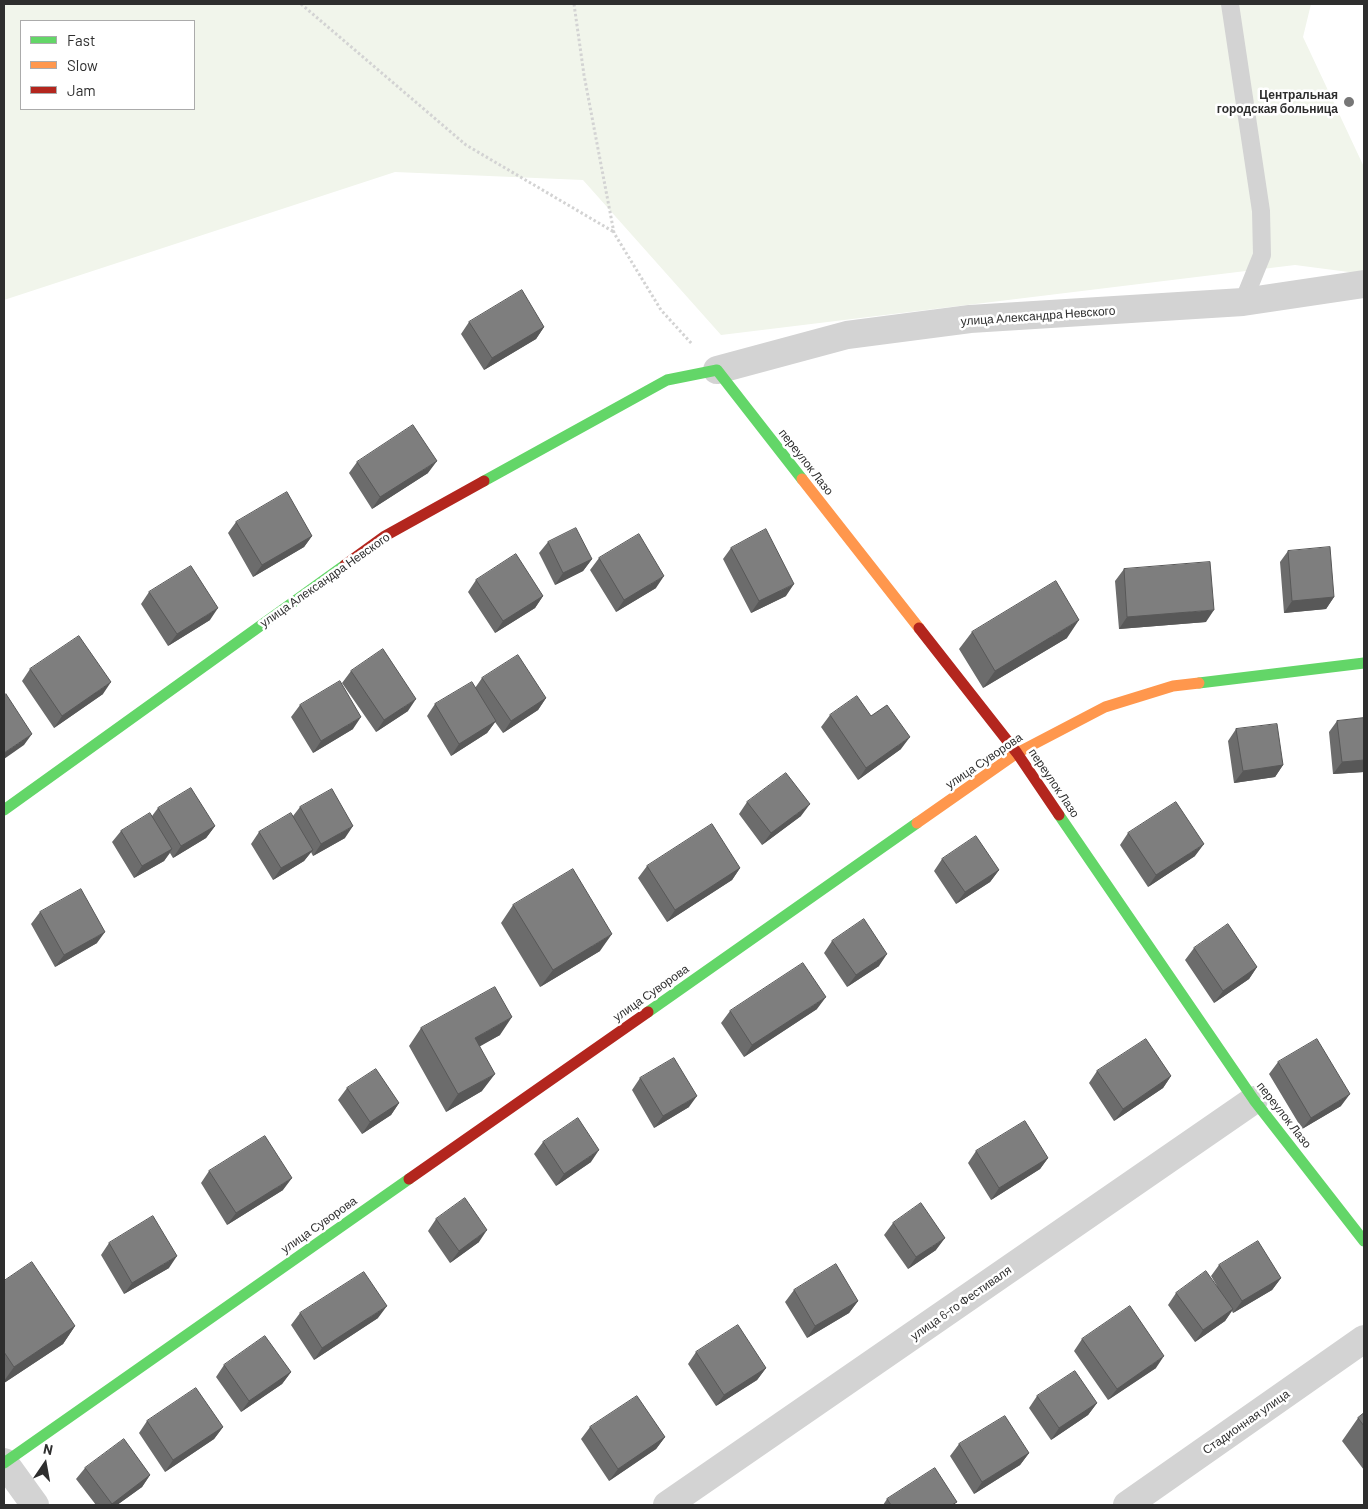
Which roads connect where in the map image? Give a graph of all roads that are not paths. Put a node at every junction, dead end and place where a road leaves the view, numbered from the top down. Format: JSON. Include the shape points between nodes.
{"nodes":[{"id":1,"x":1230,"y":4,"type":"edge"},
{"id":2,"x":1364,"y":284,"type":"edge"},
{"id":3,"x":1243,"y":302,"type":"junction"},
{"id":4,"x":716,"y":370,"type":"junction"},
{"id":5,"x":1364,"y":663,"type":"edge"},
{"id":6,"x":1017,"y":753,"type":"junction"},
{"id":7,"x":4,"y":810,"type":"edge"},
{"id":8,"x":1254,"y":1100,"type":"junction"},
{"id":9,"x":1364,"y":1241,"type":"edge"},
{"id":10,"x":1364,"y":1339,"type":"edge"},
{"id":11,"x":4,"y":1462,"type":"edge"},
{"id":12,"x":35,"y":1505,"type":"edge"},
{"id":13,"x":667,"y":1505,"type":"edge"},
{"id":14,"x":1128,"y":1505,"type":"edge"}],
"edges":[{"from":1,"to":3,"type":"lane","via":[[1261,211],[1262,255]]},
{"from":2,"to":3,"type":"street","name":"улица Александра Невского"},
{"from":3,"to":4,"type":"street","name":"улица Александра Невского","via":[[970,320],[847,335]]},
{"from":4,"to":6,"type":"street","name":"переулок Лазо"},
{"from":4,"to":7,"type":"street","name":"улица Александра Невского","via":[[666,380],[385,536]]},
{"from":5,"to":6,"type":"street","name":"улица Суворова","via":[[1173,686],[1105,707]]},
{"from":6,"to":8,"type":"street","name":"переулок Лазо"},
{"from":6,"to":11,"type":"street","name":"улица Суворова"},
{"from":8,"to":9,"type":"street","name":"переулок Лазо"},
{"from":8,"to":13,"type":"street","name":"улица 6-го Фестиваля"},
{"from":10,"to":14,"type":"street","name":"Стадионная улица"},
{"from":11,"to":12,"type":"street"}]}
